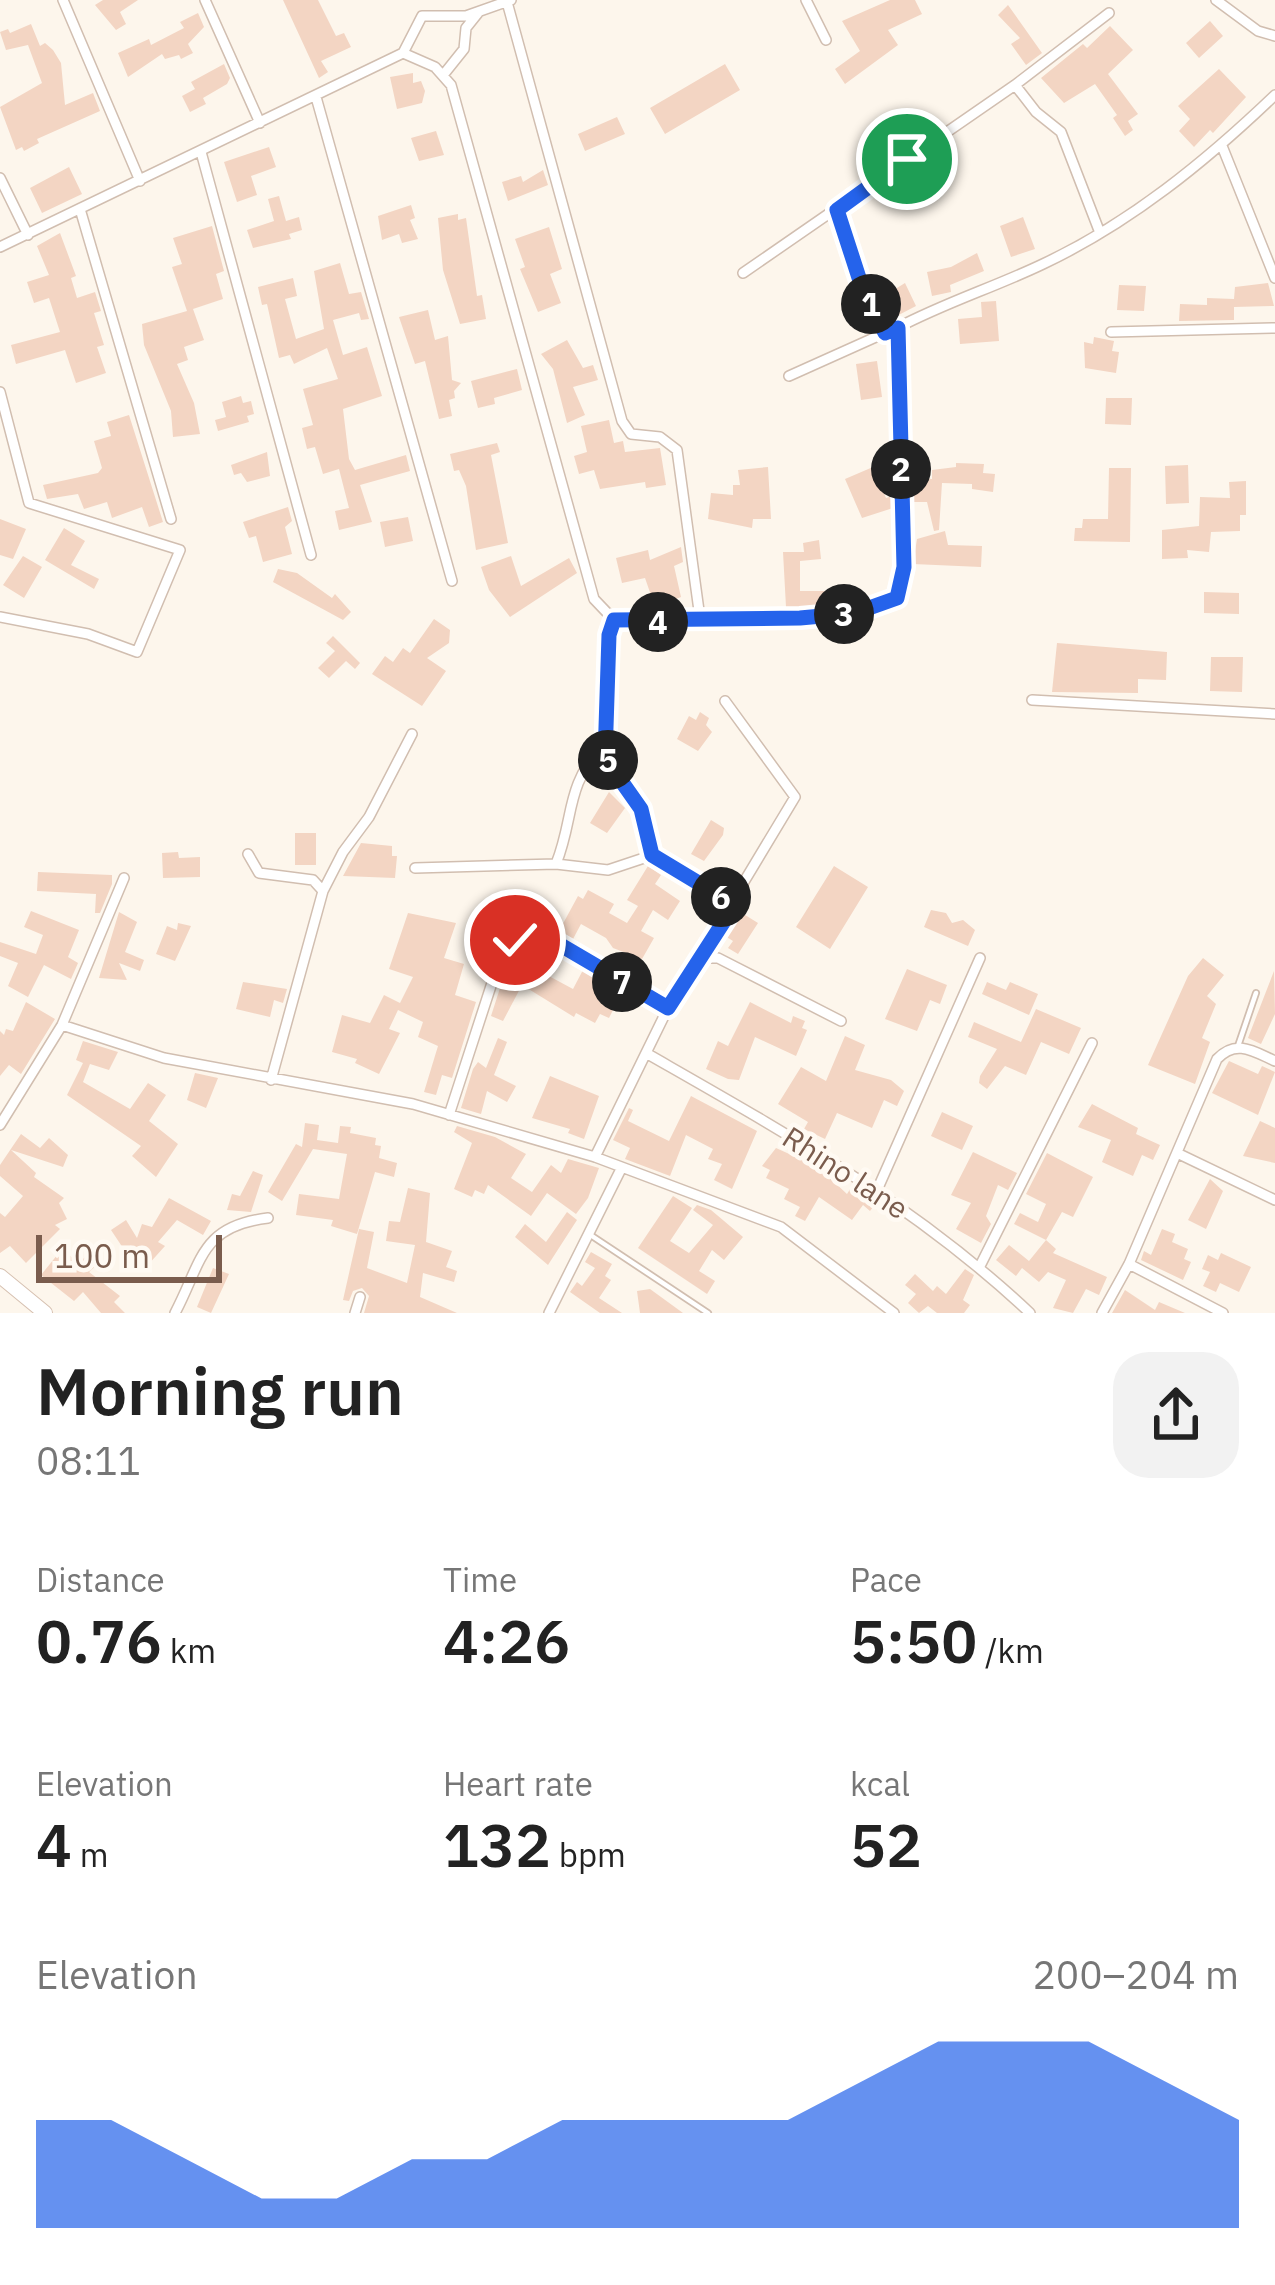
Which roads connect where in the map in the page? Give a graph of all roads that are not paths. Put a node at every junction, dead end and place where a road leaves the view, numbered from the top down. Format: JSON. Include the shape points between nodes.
{"nodes":[{"id":1,"x":63,"y":0,"type":"edge"},
{"id":2,"x":206,"y":0,"type":"edge"},
{"id":3,"x":414,"y":0,"type":"edge"},
{"id":4,"x":806,"y":0,"type":"edge"},
{"id":5,"x":1216,"y":0,"type":"edge"},
{"id":6,"x":509,"y":1,"type":"edge"},
{"id":7,"x":486,"y":7,"type":"edge"},
{"id":8,"x":1109,"y":13,"type":"dead end"},
{"id":9,"x":422,"y":16,"type":"junction"},
{"id":10,"x":1275,"y":36,"type":"edge"},
{"id":11,"x":826,"y":40,"type":"dead end"},
{"id":12,"x":403,"y":53,"type":"junction"},
{"id":13,"x":444,"y":74,"type":"junction"},
{"id":14,"x":1016,"y":85,"type":"junction"},
{"id":15,"x":1275,"y":95,"type":"edge"},
{"id":16,"x":316,"y":97,"type":"junction"},
{"id":17,"x":260,"y":123,"type":"junction"},
{"id":18,"x":1222,"y":146,"type":"junction"},
{"id":19,"x":201,"y":152,"type":"junction"},
{"id":20,"x":0,"y":178,"type":"edge"},
{"id":21,"x":140,"y":182,"type":"junction"},
{"id":22,"x":80,"y":208,"type":"junction"},
{"id":23,"x":837,"y":210,"type":"junction"},
{"id":24,"x":1100,"y":232,"type":"junction"},
{"id":25,"x":28,"y":235,"type":"junction"},
{"id":26,"x":1259,"y":238,"type":"junction"},
{"id":27,"x":1275,"y":242,"type":"edge"},
{"id":28,"x":0,"y":248,"type":"edge"},
{"id":29,"x":743,"y":274,"type":"dead end"},
{"id":30,"x":1275,"y":278,"type":"edge"},
{"id":31,"x":898,"y":328,"type":"junction"},
{"id":32,"x":1275,"y":328,"type":"edge"},
{"id":33,"x":1112,"y":332,"type":"dead end"},
{"id":34,"x":885,"y":333,"type":"junction"},
{"id":35,"x":789,"y":376,"type":"dead end"},
{"id":36,"x":0,"y":392,"type":"edge"},
{"id":37,"x":171,"y":519,"type":"dead end"},
{"id":38,"x":310,"y":555,"type":"dead end"},
{"id":39,"x":452,"y":581,"type":"dead end"},
{"id":40,"x":0,"y":617,"type":"edge"},
{"id":41,"x":700,"y":617,"type":"junction"},
{"id":42,"x":614,"y":620,"type":"junction"},
{"id":43,"x":1032,"y":700,"type":"dead end"},
{"id":44,"x":725,"y":701,"type":"dead end"},
{"id":45,"x":1275,"y":714,"type":"edge"},
{"id":46,"x":412,"y":734,"type":"dead end"},
{"id":47,"x":603,"y":744,"type":"junction"},
{"id":48,"x":248,"y":854,"type":"dead end"},
{"id":49,"x":652,"y":855,"type":"junction"},
{"id":50,"x":556,"y":864,"type":"junction"},
{"id":51,"x":415,"y":868,"type":"dead end"},
{"id":52,"x":124,"y":878,"type":"dead end"},
{"id":53,"x":323,"y":891,"type":"junction"},
{"id":54,"x":730,"y":905,"type":"junction"},
{"id":55,"x":704,"y":958,"type":"junction"},
{"id":56,"x":980,"y":958,"type":"dead end"},
{"id":57,"x":1256,"y":993,"type":"dead end"},
{"id":58,"x":668,"y":1008,"type":"junction"},
{"id":59,"x":841,"y":1021,"type":"dead end"},
{"id":60,"x":62,"y":1024,"type":"junction"},
{"id":61,"x":1092,"y":1043,"type":"dead end"},
{"id":62,"x":1238,"y":1046,"type":"junction"},
{"id":63,"x":646,"y":1053,"type":"junction"},
{"id":64,"x":1275,"y":1061,"type":"edge"},
{"id":65,"x":271,"y":1080,"type":"junction"},
{"id":66,"x":449,"y":1114,"type":"junction"},
{"id":67,"x":0,"y":1125,"type":"edge"},
{"id":68,"x":1177,"y":1153,"type":"junction"},
{"id":69,"x":595,"y":1157,"type":"junction"},
{"id":70,"x":621,"y":1169,"type":"junction"},
{"id":71,"x":878,"y":1188,"type":"junction"},
{"id":72,"x":1275,"y":1200,"type":"edge"},
{"id":73,"x":268,"y":1218,"type":"dead end"},
{"id":74,"x":589,"y":1234,"type":"junction"},
{"id":75,"x":1129,"y":1264,"type":"junction"},
{"id":76,"x":980,"y":1266,"type":"junction"},
{"id":77,"x":0,"y":1276,"type":"edge"},
{"id":78,"x":360,"y":1298,"type":"dead end"},
{"id":79,"x":45,"y":1313,"type":"edge"},
{"id":80,"x":175,"y":1313,"type":"edge"},
{"id":81,"x":355,"y":1313,"type":"edge"},
{"id":82,"x":549,"y":1313,"type":"edge"},
{"id":83,"x":708,"y":1313,"type":"edge"},
{"id":84,"x":894,"y":1313,"type":"edge"},
{"id":85,"x":1030,"y":1313,"type":"edge"},
{"id":86,"x":1102,"y":1313,"type":"edge"},
{"id":87,"x":1223,"y":1313,"type":"edge"}],
"edges":[{"from":1,"to":21,"type":"street"},
{"from":2,"to":17,"type":"street"},
{"from":3,"to":9,"type":"street"},
{"from":4,"to":11,"type":"street"},
{"from":5,"to":10,"type":"street"},
{"from":6,"to":7,"type":"street"},
{"from":6,"to":41,"type":"street","via":[[622,421],[631,434],[660,437],[677,449]]},
{"from":7,"to":9,"type":"street"},
{"from":7,"to":13,"type":"street"},
{"from":8,"to":14,"type":"street"},
{"from":9,"to":12,"type":"street"},
{"from":12,"to":13,"type":"street"},
{"from":12,"to":16,"type":"street"},
{"from":13,"to":42,"type":"street","via":[[594,599]]},
{"from":14,"to":23,"type":"street"},
{"from":14,"to":24,"type":"street","via":[[1061,132]]},
{"from":15,"to":18,"type":"street"},
{"from":16,"to":17,"type":"street"},
{"from":16,"to":39,"type":"street"},
{"from":17,"to":19,"type":"street"},
{"from":18,"to":24,"type":"street"},
{"from":18,"to":26,"type":"street"},
{"from":19,"to":21,"type":"street"},
{"from":19,"to":38,"type":"street"},
{"from":20,"to":25,"type":"street"},
{"from":21,"to":22,"type":"street"},
{"from":22,"to":25,"type":"street"},
{"from":22,"to":37,"type":"street"},
{"from":23,"to":29,"type":"street"},
{"from":23,"to":34,"type":"street"},
{"from":24,"to":31,"type":"street"},
{"from":25,"to":28,"type":"street"},
{"from":26,"to":27,"type":"street"},
{"from":26,"to":30,"type":"street"},
{"from":31,"to":34,"type":"street"},
{"from":31,"to":41,"type":"street","via":[[904,567],[897,598],[855,613]]},
{"from":32,"to":33,"type":"street"},
{"from":34,"to":35,"type":"street"},
{"from":36,"to":40,"type":"street","via":[[29,503],[180,550],[137,652]]},
{"from":41,"to":42,"type":"street"},
{"from":42,"to":47,"type":"street"},
{"from":43,"to":45,"type":"street"},
{"from":44,"to":54,"type":"street","via":[[796,796]]},
{"from":46,"to":53,"type":"street"},
{"from":47,"to":49,"type":"street","via":[[641,809]]},
{"from":47,"to":50,"type":"street","via":[[584,765]]},
{"from":48,"to":53,"type":"street","via":[[259,873],[314,880]]},
{"from":49,"to":50,"type":"street","via":[[608,870]]},
{"from":49,"to":54,"type":"street"},
{"from":50,"to":51,"type":"street"},
{"from":52,"to":60,"type":"street"},
{"from":53,"to":65,"type":"street"},
{"from":54,"to":55,"type":"street"},
{"from":55,"to":58,"type":"street"},
{"from":55,"to":59,"type":"street"},
{"from":56,"to":71,"type":"street"},
{"from":57,"to":62,"type":"lane"},
{"from":58,"to":63,"type":"street"},
{"from":58,"to":66,"type":"street","via":[[552,940],[515,940],[504,946]]},
{"from":60,"to":65,"type":"street","via":[[164,1058]]},
{"from":60,"to":67,"type":"street"},
{"from":61,"to":76,"type":"street"},
{"from":62,"to":64,"type":"street"},
{"from":62,"to":68,"type":"street","via":[[1226,1049],[1208,1075]]},
{"from":63,"to":69,"type":"street"},
{"from":63,"to":71,"type":"street","name":"Rhino lane"},
{"from":65,"to":66,"type":"street"},
{"from":66,"to":69,"type":"street"},
{"from":68,"to":72,"type":"street"},
{"from":68,"to":75,"type":"street"},
{"from":69,"to":70,"type":"street"},
{"from":70,"to":74,"type":"street"},
{"from":70,"to":84,"type":"street","via":[[781,1227]]},
{"from":71,"to":76,"type":"street","name":"Rhino lane"},
{"from":73,"to":80,"type":"street","via":[[214,1235]]},
{"from":74,"to":82,"type":"street"},
{"from":74,"to":83,"type":"lane"},
{"from":75,"to":86,"type":"street"},
{"from":75,"to":87,"type":"street"},
{"from":76,"to":85,"type":"street","name":"Rhino lane"},
{"from":77,"to":79,"type":"main road"},
{"from":78,"to":81,"type":"street"}]}
